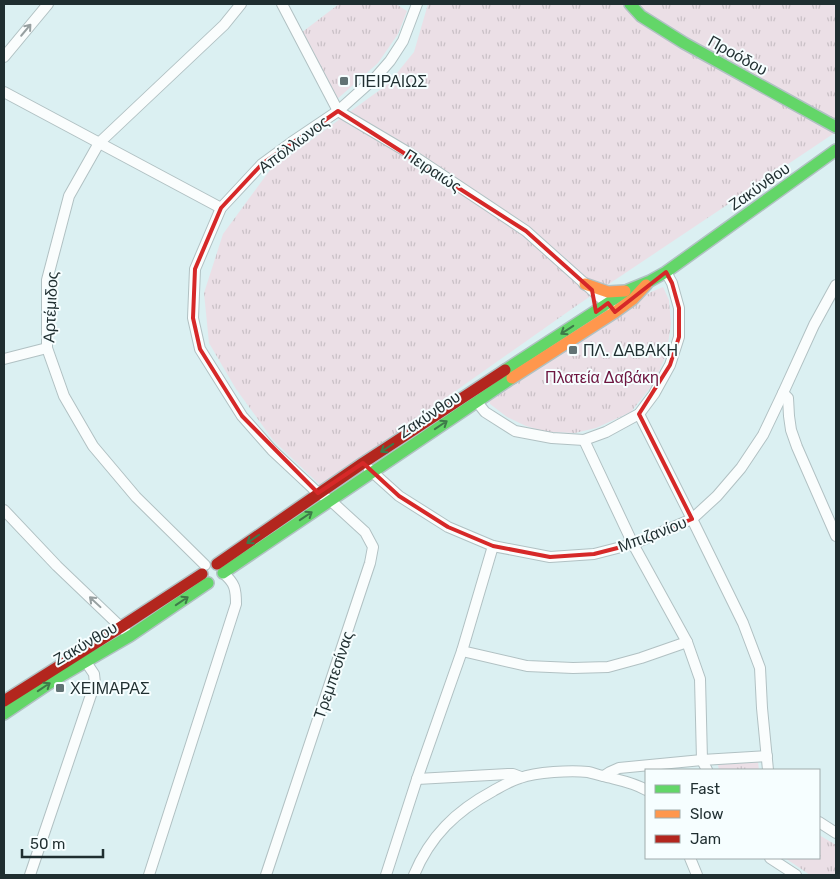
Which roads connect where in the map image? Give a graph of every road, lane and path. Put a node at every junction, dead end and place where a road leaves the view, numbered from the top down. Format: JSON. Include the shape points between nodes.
{"nodes":[{"id":1,"x":48,"y":4,"type":"edge"},
{"id":2,"x":242,"y":4,"type":"edge"},
{"id":3,"x":282,"y":4,"type":"edge"},
{"id":4,"x":417,"y":4,"type":"edge"},
{"id":5,"x":630,"y":4,"type":"edge"},
{"id":6,"x":4,"y":57,"type":"edge"},
{"id":7,"x":4,"y":92,"type":"edge"},
{"id":8,"x":338,"y":111,"type":"junction"},
{"id":9,"x":836,"y":127,"type":"edge"},
{"id":10,"x":99,"y":143,"type":"junction"},
{"id":11,"x":836,"y":150,"type":"edge"},
{"id":12,"x":221,"y":208,"type":"junction"},
{"id":13,"x":666,"y":272,"type":"junction"},
{"id":14,"x":650,"y":281,"type":"junction"},
{"id":15,"x":836,"y":285,"type":"edge"},
{"id":16,"x":588,"y":287,"type":"junction"},
{"id":17,"x":628,"y":290,"type":"junction"},
{"id":18,"x":611,"y":308,"type":"junction"},
{"id":19,"x":590,"y":315,"type":"junction"},
{"id":20,"x":47,"y":348,"type":"junction"},
{"id":21,"x":4,"y":359,"type":"edge"},
{"id":22,"x":783,"y":393,"type":"junction"},
{"id":23,"x":477,"y":402,"type":"junction"},
{"id":24,"x":639,"y":414,"type":"junction"},
{"id":25,"x":584,"y":440,"type":"junction"},
{"id":26,"x":363,"y":463,"type":"junction"},
{"id":27,"x":371,"y":472,"type":"junction"},
{"id":28,"x":318,"y":493,"type":"junction"},
{"id":29,"x":330,"y":500,"type":"junction"},
{"id":30,"x":4,"y":510,"type":"edge"},
{"id":31,"x":692,"y":519,"type":"junction"},
{"id":32,"x":836,"y":536,"type":"edge"},
{"id":33,"x":633,"y":544,"type":"junction"},
{"id":34,"x":493,"y":546,"type":"junction"},
{"id":35,"x":220,"y":568,"type":"junction"},
{"id":36,"x":205,"y":574,"type":"junction"},
{"id":37,"x":121,"y":628,"type":"junction"},
{"id":38,"x":130,"y":636,"type":"junction"},
{"id":39,"x":687,"y":642,"type":"junction"},
{"id":40,"x":462,"y":651,"type":"junction"},
{"id":41,"x":83,"y":658,"type":"junction"},
{"id":42,"x":5,"y":706,"type":"edge"},
{"id":43,"x":766,"y":756,"type":"junction"},
{"id":44,"x":701,"y":765,"type":"edge"},
{"id":45,"x":768,"y":769,"type":"edge"},
{"id":46,"x":604,"y":776,"type":"junction"},
{"id":47,"x":521,"y":777,"type":"junction"},
{"id":48,"x":417,"y":779,"type":"junction"},
{"id":49,"x":645,"y":790,"type":"edge"},
{"id":50,"x":820,"y":823,"type":"edge"},
{"id":51,"x":836,"y":833,"type":"edge"},
{"id":52,"x":690,"y":859,"type":"edge"},
{"id":53,"x":772,"y":859,"type":"edge"},
{"id":54,"x":30,"y":875,"type":"edge"},
{"id":55,"x":149,"y":875,"type":"edge"},
{"id":56,"x":266,"y":875,"type":"edge"},
{"id":57,"x":386,"y":875,"type":"edge"},
{"id":58,"x":414,"y":875,"type":"edge"},
{"id":59,"x":697,"y":875,"type":"edge"},
{"id":60,"x":796,"y":875,"type":"edge"}],
"edges":[{"from":6,"to":1,"type":"street","one_way":true},
{"from":2,"to":10,"type":"street","name":"Αρτέμιδος","via":[[224,25]]},
{"from":3,"to":8,"type":"street"},
{"from":4,"to":8,"type":"street","name":"Απόλλωνος","via":[[403,41],[390,61]]},
{"from":5,"to":9,"type":"street","name":"Προόδου","via":[[641,16],[684,43]]},
{"from":7,"to":10,"type":"street"},
{"from":8,"to":12,"type":"street","name":"Απόλλωνος","via":[[262,164]]},
{"from":8,"to":16,"type":"street","name":"Πειραιώς","via":[[526,231]]},
{"from":10,"to":12,"type":"street"},
{"from":10,"to":20,"type":"street","name":"Αρτέμιδος","via":[[69,196],[47,280]]},
{"from":11,"to":13,"type":"street","name":"Ζακύνθου"},
{"from":12,"to":28,"type":"street","name":"Απόλλωνος","via":[[195,268],[193,318],[200,349],[242,416],[272,450]]},
{"from":13,"to":14,"type":"street","name":"Ζακύνθου"},
{"from":13,"to":24,"type":"street","via":[[679,308],[679,336],[670,365]]},
{"from":14,"to":17,"type":"street","name":"Ζακύνθου"},
{"from":14,"to":18,"type":"street","name":"Ζακύνθου","via":[[633,299]]},
{"from":15,"to":22,"type":"street","name":"Μπιζανίου"},
{"from":16,"to":17,"type":"street","via":[[608,292]]},
{"from":16,"to":18,"type":"street","name":"Πειραιώς"},
{"from":16,"to":19,"type":"street","via":[[593,299]]},
{"from":17,"to":18,"type":"street","name":"Ζακύνθου"},
{"from":18,"to":19,"type":"street","name":"Ζακύνθου"},
{"from":18,"to":23,"type":"street","name":"Ζακύνθου","via":[[588,330]]},
{"from":19,"to":26,"type":"street","name":"Ζακύνθου","one_way":true},
{"from":20,"to":21,"type":"street"},
{"from":20,"to":36,"type":"street","name":"Αρτέμιδος","via":[[64,396],[94,446]]},
{"from":22,"to":31,"type":"street","name":"Μπιζανίου","via":[[763,435],[741,468]]},
{"from":22,"to":32,"type":"street","via":[[788,398],[791,430]]},
{"from":23,"to":25,"type":"street","via":[[485,412],[515,430],[552,438]]},
{"from":27,"to":23,"type":"street","name":"Ζακύνθου","one_way":true},
{"from":24,"to":25,"type":"street"},
{"from":24,"to":31,"type":"street"},
{"from":25,"to":33,"type":"street"},
{"from":26,"to":27,"type":"street","name":"Μπιζανίου"},
{"from":26,"to":28,"type":"street","name":"Ζακύνθου"},
{"from":27,"to":29,"type":"street","name":"Ζακύνθου"},
{"from":27,"to":34,"type":"street","name":"Μπιζανίου","via":[[399,496],[448,527]]},
{"from":28,"to":29,"type":"street","name":"Τρεμπεσίνας"},
{"from":28,"to":35,"type":"street","name":"Ζακύνθου","one_way":true},
{"from":35,"to":29,"type":"street","name":"Ζακύνθου","one_way":true},
{"from":29,"to":56,"type":"street","name":"Τρεμπεσίνας","via":[[365,532],[373,547]]},
{"from":37,"to":30,"type":"street","one_way":true},
{"from":31,"to":33,"type":"street","name":"Μπιζανίου"},
{"from":31,"to":43,"type":"street","via":[[743,622],[760,668]]},
{"from":33,"to":34,"type":"street","name":"Μπιζανίου","via":[[594,554],[550,557]]},
{"from":33,"to":39,"type":"street"},
{"from":34,"to":40,"type":"street"},
{"from":35,"to":36,"type":"street","via":[[209,563]]},
{"from":35,"to":36,"type":"street","via":[[222,578],[213,584]]},
{"from":35,"to":55,"type":"street","via":[[236,589],[236,604]]},
{"from":36,"to":37,"type":"street","name":"Ζακύνθου"},
{"from":38,"to":36,"type":"street","name":"Ζακύνθου","one_way":true},
{"from":37,"to":38,"type":"street"},
{"from":37,"to":41,"type":"street","name":"Ζακύνθου"},
{"from":38,"to":41,"type":"street","name":"Ζακύνθου"},
{"from":39,"to":40,"type":"street","via":[[608,667],[527,666]]},
{"from":39,"to":44,"type":"street","via":[[700,678]]},
{"from":40,"to":48,"type":"street"},
{"from":41,"to":42,"type":"street","name":"Ζακύνθου","via":[[56,679]]},
{"from":41,"to":54,"type":"street","via":[[94,674],[95,683]]},
{"from":43,"to":44,"type":"street"},
{"from":43,"to":45,"type":"street"},
{"from":44,"to":46,"type":"street","via":[[619,768]]},
{"from":46,"to":47,"type":"street","via":[[566,772]]},
{"from":46,"to":49,"type":"street"},
{"from":47,"to":48,"type":"street","via":[[508,774]]},
{"from":47,"to":58,"type":"street","via":[[480,798],[458,814],[429,847]]},
{"from":48,"to":57,"type":"street"},
{"from":50,"to":51,"type":"street"},
{"from":52,"to":59,"type":"street"},
{"from":53,"to":60,"type":"street"}]}
